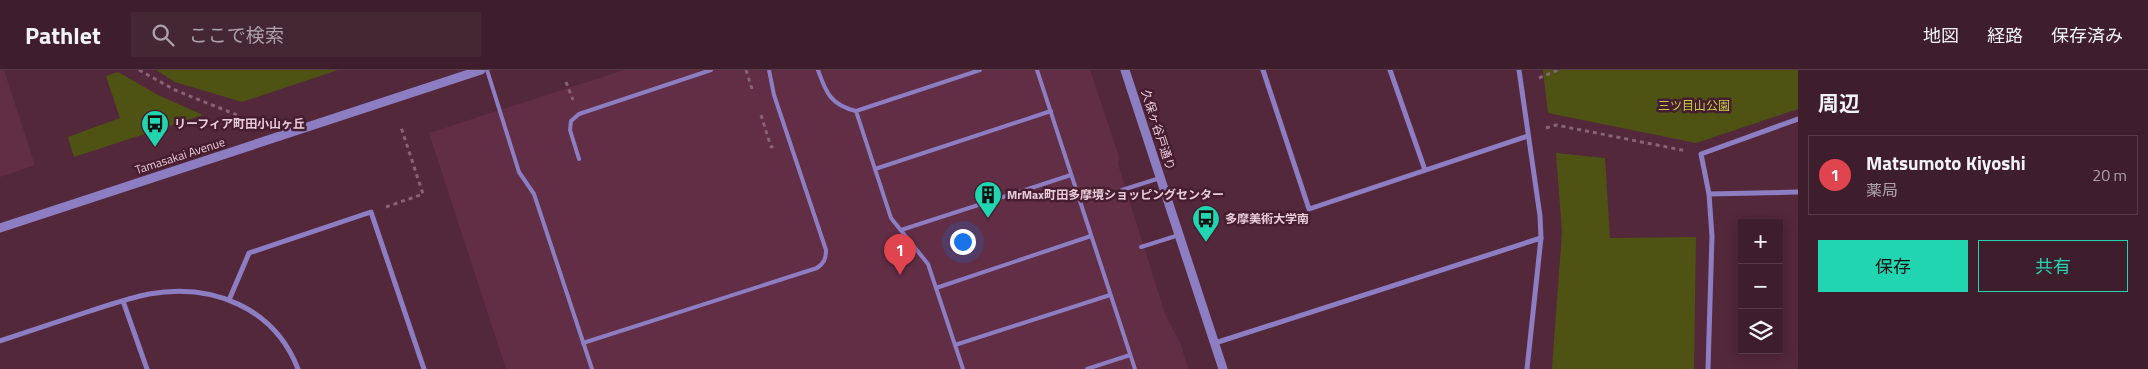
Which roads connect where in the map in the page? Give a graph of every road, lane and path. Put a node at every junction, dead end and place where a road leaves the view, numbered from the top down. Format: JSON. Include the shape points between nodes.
{"nodes":[{"id":1,"x":139,"y":70,"type":"edge"},
{"id":2,"x":481,"y":70,"type":"edge"},
{"id":3,"x":487,"y":70,"type":"edge"},
{"id":4,"x":711,"y":70,"type":"edge"},
{"id":5,"x":746,"y":70,"type":"edge"},
{"id":6,"x":768,"y":70,"type":"edge"},
{"id":7,"x":818,"y":70,"type":"edge"},
{"id":8,"x":980,"y":70,"type":"edge"},
{"id":9,"x":1037,"y":70,"type":"edge"},
{"id":10,"x":1124,"y":70,"type":"edge"},
{"id":11,"x":1263,"y":70,"type":"edge"},
{"id":12,"x":1390,"y":70,"type":"edge"},
{"id":13,"x":1519,"y":70,"type":"edge"},
{"id":14,"x":1558,"y":70,"type":"edge"},
{"id":15,"x":1539,"y":78,"type":"dead end"},
{"id":16,"x":752,"y":89,"type":"dead end"},
{"id":17,"x":856,"y":111,"type":"junction"},
{"id":18,"x":1051,"y":111,"type":"junction"},
{"id":19,"x":237,"y":115,"type":"dead end"},
{"id":20,"x":761,"y":115,"type":"dead end"},
{"id":21,"x":1798,"y":119,"type":"edge"},
{"id":22,"x":401,"y":127,"type":"dead end"},
{"id":23,"x":1546,"y":128,"type":"dead end"},
{"id":24,"x":1528,"y":136,"type":"junction"},
{"id":25,"x":771,"y":147,"type":"dead end"},
{"id":26,"x":1701,"y":154,"type":"junction"},
{"id":27,"x":579,"y":159,"type":"dead end"},
{"id":28,"x":875,"y":169,"type":"junction"},
{"id":29,"x":1425,"y":170,"type":"junction"},
{"id":30,"x":1071,"y":175,"type":"junction"},
{"id":31,"x":1160,"y":178,"type":"junction"},
{"id":32,"x":1122,"y":190,"type":"dead end"},
{"id":33,"x":1798,"y":192,"type":"edge"},
{"id":34,"x":1709,"y":194,"type":"junction"},
{"id":35,"x":371,"y":212,"type":"junction"},
{"id":36,"x":0,"y":228,"type":"edge"},
{"id":37,"x":901,"y":230,"type":"junction"},
{"id":38,"x":1179,"y":235,"type":"junction"},
{"id":39,"x":1092,"y":236,"type":"junction"},
{"id":40,"x":1540,"y":238,"type":"junction"},
{"id":41,"x":1141,"y":247,"type":"dead end"},
{"id":42,"x":936,"y":288,"type":"junction"},
{"id":43,"x":1110,"y":295,"type":"junction"},
{"id":44,"x":229,"y":300,"type":"junction"},
{"id":45,"x":123,"y":301,"type":"junction"},
{"id":46,"x":0,"y":341,"type":"edge"},
{"id":47,"x":583,"y":343,"type":"junction"},
{"id":48,"x":1215,"y":343,"type":"junction"},
{"id":49,"x":955,"y":345,"type":"junction"},
{"id":50,"x":1130,"y":355,"type":"junction"},
{"id":51,"x":147,"y":369,"type":"edge"},
{"id":52,"x":298,"y":369,"type":"edge"},
{"id":53,"x":424,"y":369,"type":"edge"},
{"id":54,"x":592,"y":369,"type":"edge"},
{"id":55,"x":963,"y":369,"type":"edge"},
{"id":56,"x":1087,"y":369,"type":"edge"},
{"id":57,"x":1135,"y":369,"type":"edge"},
{"id":58,"x":1224,"y":369,"type":"edge"},
{"id":59,"x":1527,"y":369,"type":"edge"},
{"id":60,"x":1708,"y":369,"type":"edge"}],
"edges":[{"from":1,"to":19,"type":"path","via":[[175,90]]},
{"from":2,"to":36,"type":"street","name":"Tamasakai Avenue"},
{"from":3,"to":47,"type":"lane","via":[[519,172],[534,194]]},
{"from":4,"to":27,"type":"lane","via":[[579,114],[571,122],[570,130]]},
{"from":5,"to":16,"type":"path"},
{"from":6,"to":47,"type":"lane","via":[[826,258],[816,268]]},
{"from":7,"to":17,"type":"lane","via":[[829,96],[841,107]]},
{"from":8,"to":17,"type":"lane"},
{"from":9,"to":18,"type":"lane"},
{"from":10,"to":31,"type":"street","name":"久保ヶ谷戸通り"},
{"from":11,"to":29,"type":"street","via":[[1309,209]]},
{"from":12,"to":29,"type":"street"},
{"from":13,"to":24,"type":"street"},
{"from":14,"to":15,"type":"path"},
{"from":17,"to":28,"type":"lane"},
{"from":18,"to":28,"type":"lane"},
{"from":18,"to":30,"type":"lane"},
{"from":20,"to":25,"type":"path"},
{"from":21,"to":26,"type":"street"},
{"from":22,"to":35,"type":"path","via":[[422,194]]},
{"from":23,"to":26,"type":"path","via":[[1556,125]]},
{"from":24,"to":29,"type":"street"},
{"from":24,"to":40,"type":"street","via":[[1540,216]]},
{"from":26,"to":34,"type":"street"},
{"from":28,"to":37,"type":"lane","via":[[891,218]]},
{"from":30,"to":37,"type":"lane"},
{"from":30,"to":39,"type":"lane"},
{"from":31,"to":32,"type":"lane"},
{"from":31,"to":38,"type":"street","name":"久保ヶ谷戸通り"},
{"from":33,"to":34,"type":"street"},
{"from":34,"to":60,"type":"street","via":[[1712,236]]},
{"from":35,"to":44,"type":"street","via":[[250,253]]},
{"from":35,"to":53,"type":"street"},
{"from":37,"to":42,"type":"lane","via":[[928,264]]},
{"from":38,"to":41,"type":"lane"},
{"from":38,"to":48,"type":"street","name":"久保ヶ谷戸通り"},
{"from":39,"to":42,"type":"lane"},
{"from":39,"to":43,"type":"lane"},
{"from":40,"to":48,"type":"street"},
{"from":40,"to":59,"type":"street"},
{"from":42,"to":49,"type":"lane"},
{"from":43,"to":49,"type":"lane"},
{"from":43,"to":50,"type":"lane"},
{"from":44,"to":45,"type":"street","via":[[208,294],[171,292]]},
{"from":44,"to":52,"type":"street","via":[[249,308],[274,329],[294,356]]},
{"from":45,"to":46,"type":"street"},
{"from":45,"to":51,"type":"street"},
{"from":47,"to":54,"type":"lane"},
{"from":48,"to":58,"type":"street","name":"久保ヶ谷戸通り"},
{"from":49,"to":55,"type":"lane"},
{"from":50,"to":56,"type":"lane"},
{"from":50,"to":57,"type":"lane"}]}
